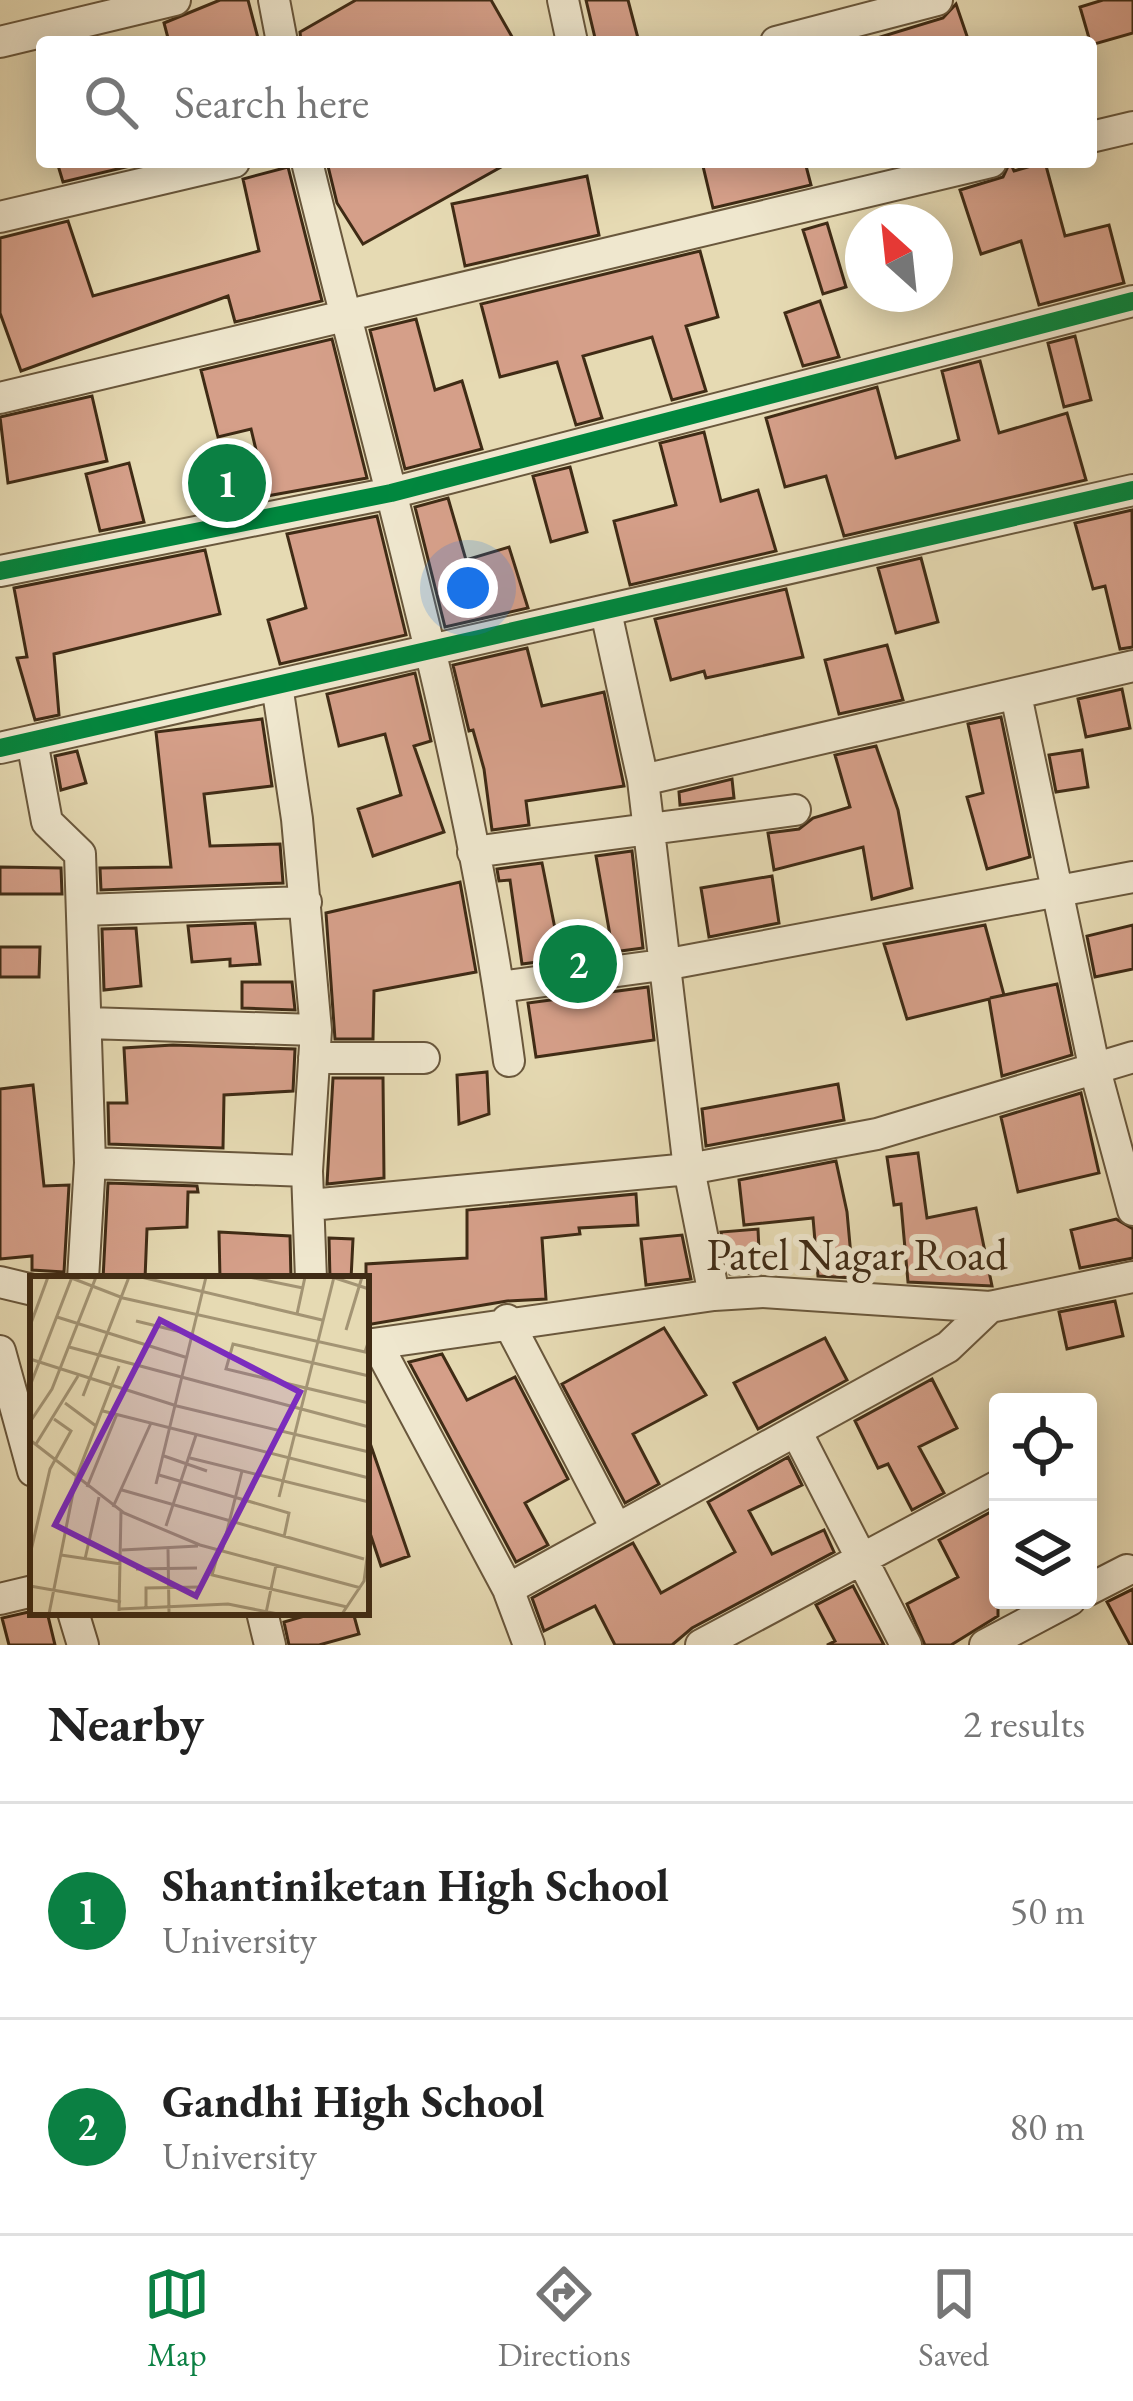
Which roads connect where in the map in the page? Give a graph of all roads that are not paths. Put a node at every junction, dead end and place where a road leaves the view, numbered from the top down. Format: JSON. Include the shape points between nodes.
{"nodes":[{"id":1,"x":175,"y":0,"type":"edge"},
{"id":2,"x":274,"y":0,"type":"edge"},
{"id":3,"x":562,"y":0,"type":"edge"},
{"id":4,"x":937,"y":0,"type":"edge"},
{"id":5,"x":281,"y":36,"type":"edge"},
{"id":6,"x":571,"y":36,"type":"edge"},
{"id":7,"x":799,"y":36,"type":"edge"},
{"id":8,"x":0,"y":42,"type":"edge"},
{"id":9,"x":1133,"y":127,"type":"edge"},
{"id":10,"x":1097,"y":136,"type":"edge"},
{"id":11,"x":208,"y":168,"type":"edge"},
{"id":12,"x":308,"y":168,"type":"edge"},
{"id":13,"x":966,"y":168,"type":"edge"},
{"id":14,"x":0,"y":217,"type":"edge"},
{"id":15,"x":1133,"y":301,"type":"edge"},
{"id":16,"x":346,"y":319,"type":"junction"},
{"id":17,"x":0,"y":398,"type":"edge"},
{"id":18,"x":1133,"y":490,"type":"edge"},
{"id":19,"x":391,"y":494,"type":"junction"},
{"id":20,"x":0,"y":571,"type":"edge"},
{"id":21,"x":606,"y":612,"type":"junction"},
{"id":22,"x":429,"y":650,"type":"junction"},
{"id":23,"x":1131,"y":674,"type":"edge"},
{"id":24,"x":277,"y":685,"type":"junction"},
{"id":25,"x":1016,"y":695,"type":"junction"},
{"id":26,"x":32,"y":741,"type":"junction"},
{"id":27,"x":0,"y":748,"type":"edge"},
{"id":28,"x":643,"y":780,"type":"junction"},
{"id":29,"x":794,"y":811,"type":"dead end"},
{"id":30,"x":650,"y":825,"type":"junction"},
{"id":31,"x":473,"y":852,"type":"junction"},
{"id":32,"x":1133,"y":877,"type":"edge"},
{"id":33,"x":1056,"y":894,"type":"junction"},
{"id":34,"x":306,"y":902,"type":"junction"},
{"id":35,"x":82,"y":910,"type":"junction"},
{"id":36,"x":668,"y":964,"type":"junction"},
{"id":37,"x":500,"y":988,"type":"junction"},
{"id":38,"x":87,"y":1023,"type":"junction"},
{"id":39,"x":315,"y":1044,"type":"junction"},
{"id":40,"x":1133,"y":1057,"type":"edge"},
{"id":41,"x":424,"y":1058,"type":"dead end"},
{"id":42,"x":509,"y":1061,"type":"dead end"},
{"id":43,"x":1094,"y":1066,"type":"junction"},
{"id":44,"x":90,"y":1163,"type":"junction"},
{"id":45,"x":689,"y":1169,"type":"junction"},
{"id":46,"x":307,"y":1171,"type":"junction"},
{"id":47,"x":310,"y":1205,"type":"junction"},
{"id":48,"x":1133,"y":1210,"type":"edge"},
{"id":49,"x":83,"y":1276,"type":"edge"},
{"id":50,"x":311,"y":1276,"type":"edge"},
{"id":51,"x":0,"y":1282,"type":"edge"},
{"id":52,"x":1131,"y":1287,"type":"edge"},
{"id":53,"x":30,"y":1289,"type":"edge"},
{"id":54,"x":714,"y":1294,"type":"junction"},
{"id":55,"x":990,"y":1307,"type":"junction"},
{"id":56,"x":507,"y":1320,"type":"junction"},
{"id":57,"x":372,"y":1344,"type":"edge"},
{"id":58,"x":0,"y":1351,"type":"edge"},
{"id":59,"x":796,"y":1433,"type":"junction"},
{"id":60,"x":30,"y":1460,"type":"edge"},
{"id":61,"x":989,"y":1491,"type":"edge"},
{"id":62,"x":615,"y":1526,"type":"junction"},
{"id":63,"x":861,"y":1558,"type":"junction"},
{"id":64,"x":1127,"y":1570,"type":"dead end"},
{"id":65,"x":1097,"y":1586,"type":"edge"},
{"id":66,"x":508,"y":1588,"type":"junction"},
{"id":67,"x":30,"y":1592,"type":"edge"},
{"id":68,"x":0,"y":1599,"type":"edge"},
{"id":69,"x":1053,"y":1609,"type":"edge"},
{"id":70,"x":74,"y":1615,"type":"edge"},
{"id":71,"x":263,"y":1615,"type":"edge"},
{"id":72,"x":83,"y":1645,"type":"edge"},
{"id":73,"x":270,"y":1645,"type":"edge"},
{"id":74,"x":529,"y":1645,"type":"edge"},
{"id":75,"x":701,"y":1645,"type":"edge"},
{"id":76,"x":906,"y":1645,"type":"edge"},
{"id":77,"x":985,"y":1645,"type":"edge"}],
"edges":[{"from":1,"to":8,"type":"street"},
{"from":2,"to":5,"type":"street"},
{"from":3,"to":6,"type":"street"},
{"from":4,"to":7,"type":"street"},
{"from":9,"to":10,"type":"street"},
{"from":11,"to":14,"type":"street"},
{"from":12,"to":16,"type":"street"},
{"from":13,"to":16,"type":"street"},
{"from":15,"to":19,"type":"street"},
{"from":16,"to":17,"type":"street"},
{"from":16,"to":19,"type":"street"},
{"from":18,"to":21,"type":"street"},
{"from":19,"to":20,"type":"street"},
{"from":19,"to":22,"type":"street"},
{"from":21,"to":22,"type":"street"},
{"from":21,"to":28,"type":"street"},
{"from":22,"to":24,"type":"street"},
{"from":22,"to":31,"type":"street"},
{"from":23,"to":25,"type":"street"},
{"from":24,"to":26,"type":"street"},
{"from":24,"to":34,"type":"street"},
{"from":25,"to":28,"type":"street"},
{"from":25,"to":33,"type":"street"},
{"from":26,"to":27,"type":"street"},
{"from":26,"to":35,"type":"street","via":[[47,822],[80,854]]},
{"from":28,"to":30,"type":"street"},
{"from":29,"to":30,"type":"street"},
{"from":30,"to":31,"type":"street"},
{"from":30,"to":36,"type":"street"},
{"from":31,"to":37,"type":"street"},
{"from":32,"to":33,"type":"street"},
{"from":33,"to":36,"type":"street"},
{"from":33,"to":43,"type":"street"},
{"from":34,"to":35,"type":"street"},
{"from":34,"to":39,"type":"street"},
{"from":35,"to":38,"type":"street"},
{"from":36,"to":37,"type":"street"},
{"from":36,"to":45,"type":"street"},
{"from":37,"to":42,"type":"street"},
{"from":38,"to":39,"type":"street"},
{"from":38,"to":44,"type":"street"},
{"from":39,"to":41,"type":"street"},
{"from":39,"to":46,"type":"street"},
{"from":40,"to":43,"type":"street"},
{"from":43,"to":45,"type":"street","via":[[877,1134]]},
{"from":43,"to":48,"type":"street"},
{"from":44,"to":46,"type":"street"},
{"from":44,"to":49,"type":"street"},
{"from":45,"to":47,"type":"street"},
{"from":45,"to":54,"type":"street"},
{"from":46,"to":47,"type":"street"},
{"from":47,"to":50,"type":"street"},
{"from":51,"to":53,"type":"street"},
{"from":52,"to":55,"type":"street","name":"Patel Nagar Road"},
{"from":54,"to":55,"type":"street","name":"Patel Nagar Road"},
{"from":54,"to":56,"type":"street","name":"Patel Nagar Road"},
{"from":55,"to":59,"type":"street","via":[[948,1347]]},
{"from":56,"to":57,"type":"street","name":"Patel Nagar Road"},
{"from":56,"to":62,"type":"street"},
{"from":57,"to":66,"type":"street"},
{"from":58,"to":60,"type":"street"},
{"from":59,"to":62,"type":"street"},
{"from":59,"to":63,"type":"street"},
{"from":61,"to":63,"type":"street"},
{"from":62,"to":66,"type":"street"},
{"from":63,"to":75,"type":"street"},
{"from":63,"to":76,"type":"street"},
{"from":64,"to":65,"type":"street"},
{"from":66,"to":74,"type":"street"},
{"from":67,"to":68,"type":"street"},
{"from":69,"to":77,"type":"street"},
{"from":70,"to":72,"type":"street"},
{"from":71,"to":73,"type":"street"}]}
